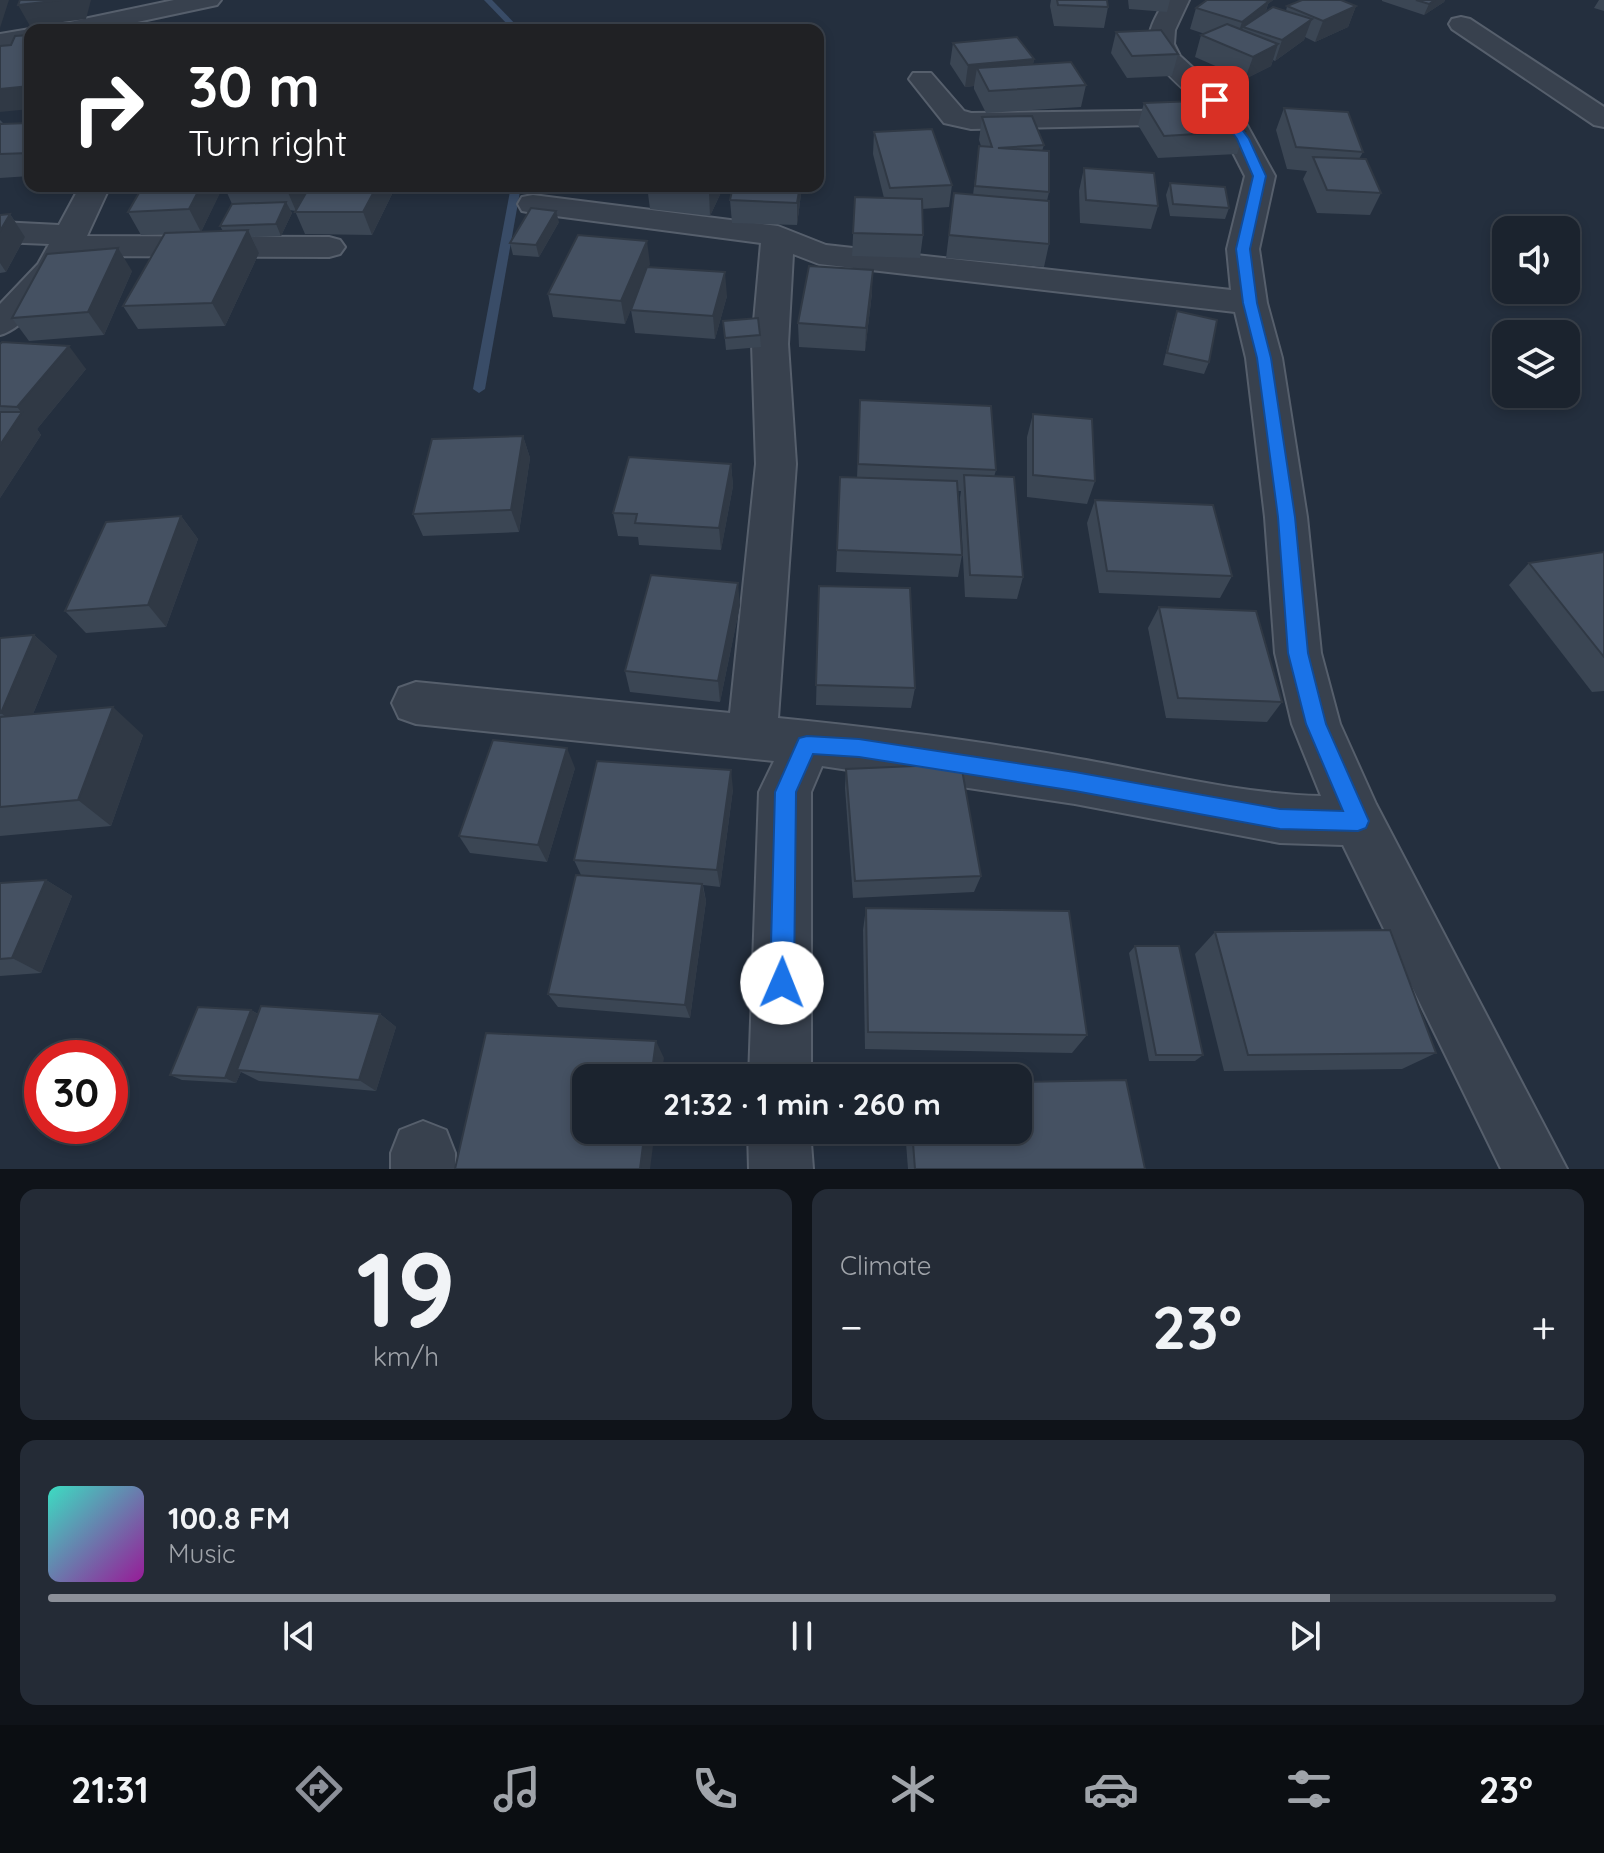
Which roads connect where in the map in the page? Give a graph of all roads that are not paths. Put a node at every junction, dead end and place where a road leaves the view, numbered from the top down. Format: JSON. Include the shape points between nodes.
{"nodes":[{"id":1,"x":208,"y":0,"type":"edge"},
{"id":2,"x":1177,"y":0,"type":"edge"},
{"id":3,"x":97,"y":24,"type":"edge"},
{"id":4,"x":1461,"y":24,"type":"dead end"},
{"id":5,"x":24,"y":38,"type":"edge"},
{"id":6,"x":0,"y":42,"type":"edge"},
{"id":7,"x":922,"y":79,"type":"dead end"},
{"id":8,"x":1228,"y":115,"type":"junction"},
{"id":9,"x":1604,"y":119,"type":"edge"},
{"id":10,"x":92,"y":192,"type":"edge"},
{"id":11,"x":533,"y":204,"type":"dead end"},
{"id":12,"x":0,"y":232,"type":"edge"},
{"id":13,"x":778,"y":236,"type":"junction"},
{"id":14,"x":70,"y":240,"type":"junction"},
{"id":15,"x":329,"y":247,"type":"dead end"},
{"id":16,"x":1250,"y":303,"type":"junction"},
{"id":17,"x":0,"y":324,"type":"edge"},
{"id":18,"x":416,"y":703,"type":"dead end"},
{"id":19,"x":752,"y":739,"type":"junction"},
{"id":20,"x":807,"y":745,"type":"junction"},
{"id":21,"x":1358,"y":821,"type":"junction"},
{"id":22,"x":780,"y":1064,"type":"edge"},
{"id":23,"x":780,"y":1144,"type":"edge"},
{"id":24,"x":781,"y":1169,"type":"edge"},
{"id":25,"x":1535,"y":1169,"type":"edge"}],
"edges":[{"from":1,"to":3,"type":"street"},
{"from":2,"to":8,"type":"street","via":[[1161,44],[1169,60]]},
{"from":4,"to":9,"type":"street"},
{"from":5,"to":6,"type":"street"},
{"from":7,"to":8,"type":"street","via":[[954,117],[971,121]]},
{"from":8,"to":16,"type":"street","via":[[1260,176],[1243,249]]},
{"from":10,"to":14,"type":"street"},
{"from":11,"to":13,"type":"street"},
{"from":12,"to":14,"type":"street"},
{"from":13,"to":16,"type":"street","via":[[819,254]]},
{"from":13,"to":19,"type":"street","via":[[770,344],[776,464]]},
{"from":14,"to":15,"type":"street"},
{"from":14,"to":17,"type":"street","via":[[52,269]]},
{"from":16,"to":21,"type":"street","via":[[1264,358],[1285,506],[1298,653],[1316,724]]},
{"from":18,"to":19,"type":"street"},
{"from":19,"to":20,"type":"street"},
{"from":20,"to":21,"type":"street","via":[[1075,781],[1280,819]]},
{"from":20,"to":22,"type":"street","via":[[785,792]]},
{"from":21,"to":25,"type":"street"},
{"from":23,"to":24,"type":"street"}]}
